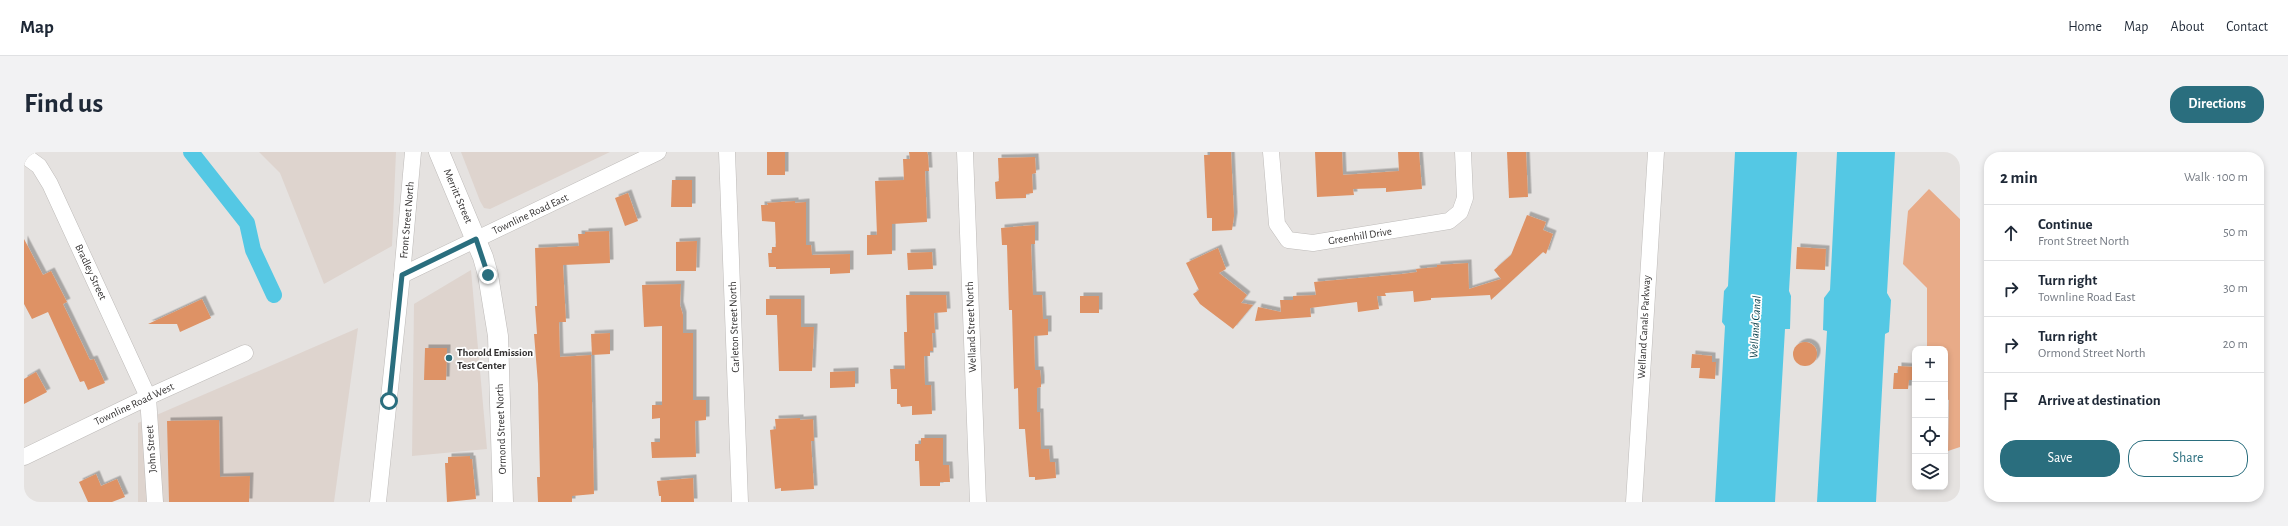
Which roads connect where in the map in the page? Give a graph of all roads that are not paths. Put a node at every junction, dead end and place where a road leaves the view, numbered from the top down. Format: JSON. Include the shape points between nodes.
{"nodes":[{"id":1,"x":413,"y":152,"type":"edge"},
{"id":2,"x":439,"y":152,"type":"edge"},
{"id":3,"x":658,"y":152,"type":"edge"},
{"id":4,"x":727,"y":152,"type":"edge"},
{"id":5,"x":965,"y":152,"type":"edge"},
{"id":6,"x":1271,"y":152,"type":"edge"},
{"id":7,"x":1463,"y":152,"type":"edge"},
{"id":8,"x":1656,"y":152,"type":"edge"},
{"id":9,"x":24,"y":154,"type":"edge"},
{"id":10,"x":476,"y":239,"type":"junction"},
{"id":11,"x":402,"y":275,"type":"junction"},
{"id":12,"x":245,"y":353,"type":"dead end"},
{"id":13,"x":148,"y":397,"type":"junction"},
{"id":14,"x":24,"y":458,"type":"edge"},
{"id":15,"x":155,"y":502,"type":"edge"},
{"id":16,"x":378,"y":502,"type":"edge"},
{"id":17,"x":503,"y":502,"type":"edge"},
{"id":18,"x":740,"y":502,"type":"edge"},
{"id":19,"x":978,"y":502,"type":"edge"},
{"id":20,"x":1634,"y":502,"type":"edge"}],
"edges":[{"from":1,"to":11,"type":"street","name":"Front Street North"},
{"from":2,"to":10,"type":"main road","name":"Merritt Street"},
{"from":3,"to":10,"type":"street","name":"Townline Road East"},
{"from":4,"to":18,"type":"street","name":"Carleton Street North"},
{"from":5,"to":19,"type":"street","name":"Welland Street North"},
{"from":6,"to":7,"type":"street","name":"Greenhill Drive","via":[[1277,224],[1288,240],[1313,243],[1449,221],[1460,212],[1465,198]]},
{"from":8,"to":20,"type":"street","name":"Welland Canals Parkway"},
{"from":9,"to":13,"type":"street","name":"Bradley Street","via":[[38,166],[50,184]]},
{"from":10,"to":11,"type":"street","name":"Townline Road East"},
{"from":10,"to":17,"type":"main road","name":"Ormond Street North","via":[[488,275],[498,336]]},
{"from":11,"to":16,"type":"street","name":"Front Street North"},
{"from":12,"to":13,"type":"street","name":"Townline Road West"},
{"from":13,"to":14,"type":"street","name":"Townline Road West"},
{"from":13,"to":15,"type":"street","name":"John Street"}]}
